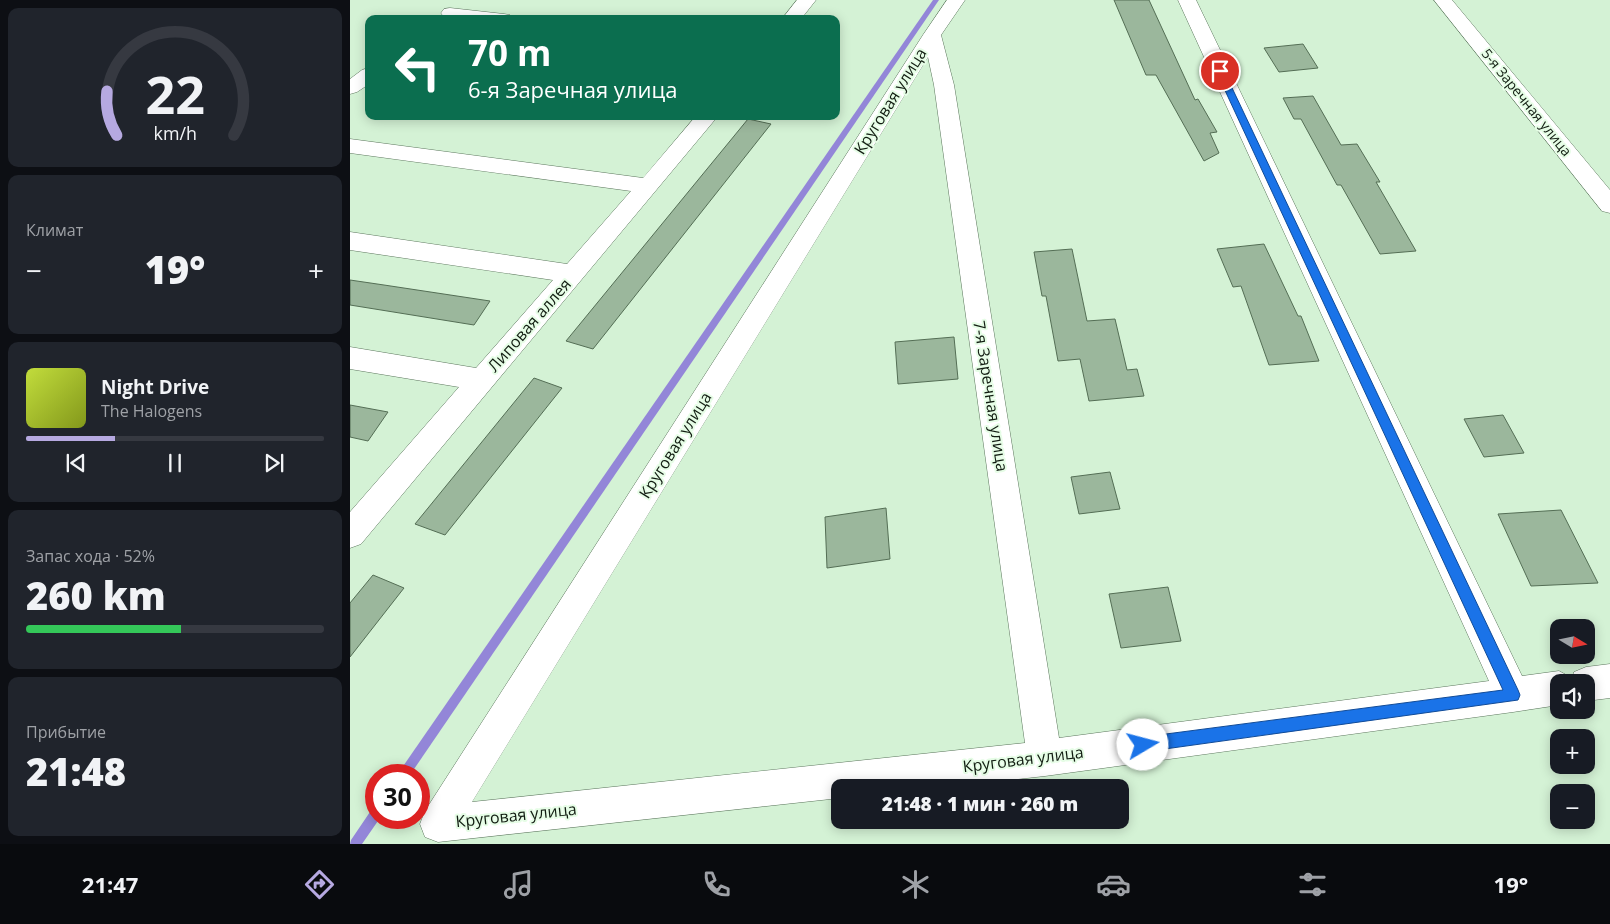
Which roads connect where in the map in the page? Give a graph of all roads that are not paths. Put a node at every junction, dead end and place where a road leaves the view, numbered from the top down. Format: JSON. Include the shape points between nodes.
{"nodes":[{"id":1,"x":468,"y":0,"type":"edge"},
{"id":2,"x":807,"y":0,"type":"edge"},
{"id":3,"x":956,"y":0,"type":"edge"},
{"id":4,"x":1187,"y":0,"type":"edge"},
{"id":5,"x":1443,"y":0,"type":"edge"},
{"id":6,"x":447,"y":15,"type":"edge"},
{"id":7,"x":794,"y":15,"type":"edge"},
{"id":8,"x":932,"y":35,"type":"junction"},
{"id":9,"x":365,"y":77,"type":"edge"},
{"id":10,"x":350,"y":88,"type":"edge"},
{"id":11,"x":705,"y":120,"type":"edge"},
{"id":12,"x":350,"y":146,"type":"edge"},
{"id":13,"x":648,"y":186,"type":"junction"},
{"id":14,"x":1610,"y":205,"type":"edge"},
{"id":15,"x":350,"y":241,"type":"edge"},
{"id":16,"x":573,"y":274,"type":"junction"},
{"id":17,"x":350,"y":358,"type":"edge"},
{"id":18,"x":482,"y":380,"type":"junction"},
{"id":19,"x":361,"y":507,"type":"edge"},
{"id":20,"x":350,"y":534,"type":"edge"},
{"id":21,"x":1610,"y":681,"type":"edge"},
{"id":22,"x":1595,"y":683,"type":"edge"},
{"id":23,"x":1550,"y":689,"type":"edge"},
{"id":24,"x":1513,"y":695,"type":"junction"},
{"id":25,"x":1045,"y":758,"type":"junction"}],
"edges":[{"from":1,"to":6,"type":"street"},
{"from":2,"to":7,"type":"street"},
{"from":3,"to":8,"type":"street","name":"Круговая улица"},
{"from":4,"to":24,"type":"street"},
{"from":5,"to":14,"type":"street","name":"5-я Заречная улица"},
{"from":8,"to":25,"type":"street","name":"7-я Заречная улица","via":[[944,85]]},
{"from":8,"to":25,"type":"street","name":"Круговая улица","via":[[438,824]]},
{"from":9,"to":10,"type":"street"},
{"from":11,"to":13,"type":"street","name":"Липовая аллея"},
{"from":12,"to":13,"type":"street"},
{"from":13,"to":16,"type":"street","name":"Липовая аллея"},
{"from":15,"to":16,"type":"street"},
{"from":16,"to":18,"type":"street","name":"Липовая аллея"},
{"from":17,"to":18,"type":"street"},
{"from":18,"to":19,"type":"street","name":"Липовая аллея"},
{"from":19,"to":20,"type":"street","name":"Липовая аллея"},
{"from":21,"to":22,"type":"street"},
{"from":23,"to":24,"type":"street","name":"Круговая улица"},
{"from":24,"to":25,"type":"street","name":"Круговая улица"}]}
